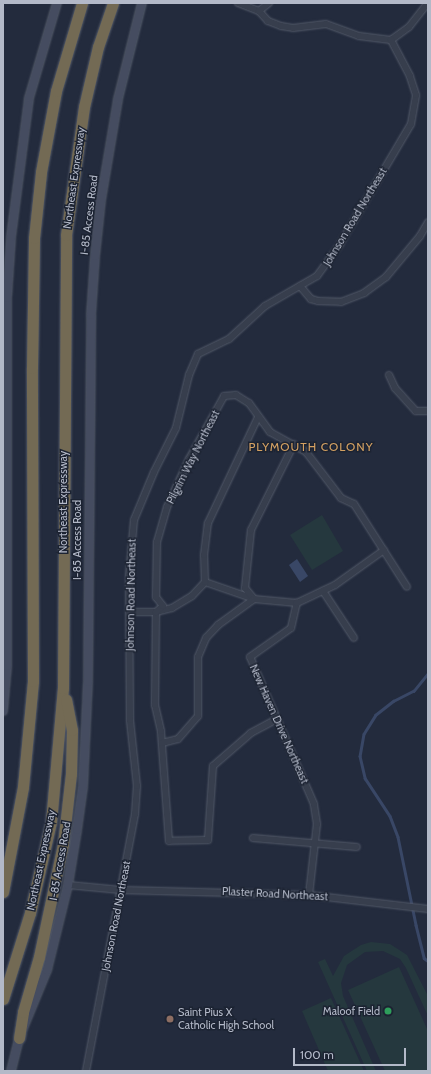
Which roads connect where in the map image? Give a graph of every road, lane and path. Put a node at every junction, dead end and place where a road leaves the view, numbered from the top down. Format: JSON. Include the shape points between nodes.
{"nodes":[{"id":1,"x":57,"y":3,"type":"edge"},
{"id":2,"x":82,"y":3,"type":"edge"},
{"id":3,"x":113,"y":3,"type":"edge"},
{"id":4,"x":142,"y":3,"type":"edge"},
{"id":5,"x":238,"y":3,"type":"edge"},
{"id":6,"x":269,"y":3,"type":"edge"},
{"id":7,"x":428,"y":3,"type":"edge"},
{"id":8,"x":259,"y":11,"type":"junction"},
{"id":9,"x":391,"y":40,"type":"junction"},
{"id":10,"x":428,"y":222,"type":"edge"},
{"id":11,"x":300,"y":286,"type":"junction"},
{"id":12,"x":5,"y":299,"type":"edge"},
{"id":13,"x":389,"y":375,"type":"dead end"},
{"id":14,"x":428,"y":411,"type":"edge"},
{"id":15,"x":258,"y":417,"type":"junction"},
{"id":16,"x":294,"y":444,"type":"junction"},
{"id":17,"x":384,"y":550,"type":"junction"},
{"id":18,"x":205,"y":582,"type":"junction"},
{"id":19,"x":407,"y":587,"type":"dead end"},
{"id":20,"x":323,"y":591,"type":"junction"},
{"id":21,"x":254,"y":599,"type":"junction"},
{"id":22,"x":297,"y":603,"type":"junction"},
{"id":23,"x":129,"y":612,"type":"junction"},
{"id":24,"x":156,"y":612,"type":"junction"},
{"id":25,"x":354,"y":638,"type":"dead end"},
{"id":26,"x":4,"y":687,"type":"edge"},
{"id":27,"x":63,"y":688,"type":"junction"},
{"id":28,"x":3,"y":711,"type":"edge"},
{"id":29,"x":278,"y":719,"type":"junction"},
{"id":30,"x":162,"y":743,"type":"junction"},
{"id":31,"x":253,"y":838,"type":"dead end"},
{"id":32,"x":314,"y":843,"type":"junction"},
{"id":33,"x":357,"y":847,"type":"dead end"},
{"id":34,"x":6,"y":872,"type":"edge"},
{"id":35,"x":68,"y":885,"type":"junction"},
{"id":36,"x":122,"y":890,"type":"junction"},
{"id":37,"x":3,"y":892,"type":"edge"},
{"id":38,"x":308,"y":895,"type":"junction"},
{"id":39,"x":428,"y":909,"type":"edge"},
{"id":40,"x":3,"y":999,"type":"edge"},
{"id":41,"x":19,"y":1038,"type":"junction"},
{"id":42,"x":11,"y":1071,"type":"edge"},
{"id":43,"x":86,"y":1071,"type":"edge"}],
"edges":[{"from":1,"to":12,"type":"main road","via":[[29,98],[20,152]]},
{"from":2,"to":34,"type":"highway","via":[[56,91],[41,172],[34,238],[33,681],[23,787]]},
{"from":3,"to":27,"type":"highway","name":"Northeast Expressway","via":[[98,47],[84,107],[66,235]]},
{"from":4,"to":35,"type":"main road","name":"I-85 Access Road","via":[[118,99],[101,200],[95,256],[91,315],[85,742],[80,809]]},
{"from":5,"to":8,"type":"street"},
{"from":6,"to":8,"type":"street"},
{"from":7,"to":9,"type":"street","via":[[409,26]]},
{"from":8,"to":9,"type":"street","via":[[268,21],[281,26],[293,28],[326,24],[359,36]]},
{"from":9,"to":11,"type":"street","name":"Johnson Road Northeast","via":[[410,76],[416,95],[412,118],[401,141],[326,266],[317,276]]},
{"from":10,"to":11,"type":"street","via":[[420,236],[386,277],[364,293],[341,302],[318,301],[311,299]]},
{"from":11,"to":23,"type":"street","name":"Johnson Road Northeast","via":[[265,306],[229,339],[198,354],[176,428],[134,520]]},
{"from":12,"to":26,"type":"main road","via":[[8,496]]},
{"from":13,"to":14,"type":"street","via":[[395,388],[416,411]]},
{"from":15,"to":16,"type":"street","name":"Pilgrim Way Northeast","via":[[270,432]]},
{"from":15,"to":18,"type":"street","via":[[208,522],[204,555]]},
{"from":15,"to":24,"type":"street","name":"Pilgrim Way Northeast","via":[[249,403],[236,395],[224,396],[189,459],[167,507],[157,542],[156,598],[162,606]]},
{"from":16,"to":17,"type":"street","name":"Pilgrim Way Northeast","via":[[306,452],[341,498],[354,504]]},
{"from":16,"to":21,"type":"street","via":[[251,530],[245,588]]},
{"from":17,"to":19,"type":"street"},
{"from":17,"to":20,"type":"street"},
{"from":18,"to":21,"type":"street"},
{"from":18,"to":24,"type":"street","via":[[192,596],[172,608]]},
{"from":20,"to":22,"type":"street"},
{"from":20,"to":25,"type":"street"},
{"from":21,"to":22,"type":"street"},
{"from":21,"to":30,"type":"street","via":[[218,625],[206,638],[198,657],[198,716],[178,739]]},
{"from":22,"to":29,"type":"street","name":"New Haven Drive Northeast","via":[[291,628],[250,657]]},
{"from":23,"to":24,"type":"street"},
{"from":23,"to":36,"type":"street","name":"Johnson Road Northeast","via":[[130,720],[137,786],[135,814]]},
{"from":24,"to":30,"type":"street","name":"Pilgrim Way Northeast","via":[[155,705]]},
{"from":26,"to":28,"type":"main road"},
{"from":27,"to":40,"type":"highway","name":"Northeast Expressway","via":[[51,822],[30,913]]},
{"from":27,"to":41,"type":"highway","via":[[72,730],[71,774],[63,844]]},
{"from":29,"to":30,"type":"street","name":"Pilgrim Way Northeast","via":[[251,733],[213,766],[208,840],[169,841]]},
{"from":29,"to":32,"type":"street","name":"New Haven Drive Northeast","via":[[314,804],[317,824]]},
{"from":31,"to":32,"type":"street"},
{"from":32,"to":33,"type":"street"},
{"from":32,"to":38,"type":"street","name":"New Haven Drive Northeast"},
{"from":34,"to":37,"type":"highway"},
{"from":35,"to":36,"type":"street","name":"Plaster Road Northeast"},
{"from":35,"to":41,"type":"main road","name":"I-85 Access Road","via":[[47,970]]},
{"from":36,"to":38,"type":"street","name":"Plaster Road Northeast"},
{"from":36,"to":43,"type":"street","name":"Johnson Road Northeast"},
{"from":38,"to":39,"type":"street","name":"Plaster Road Northeast"},
{"from":41,"to":42,"type":"main road","name":"I-85 Access Road"}]}
